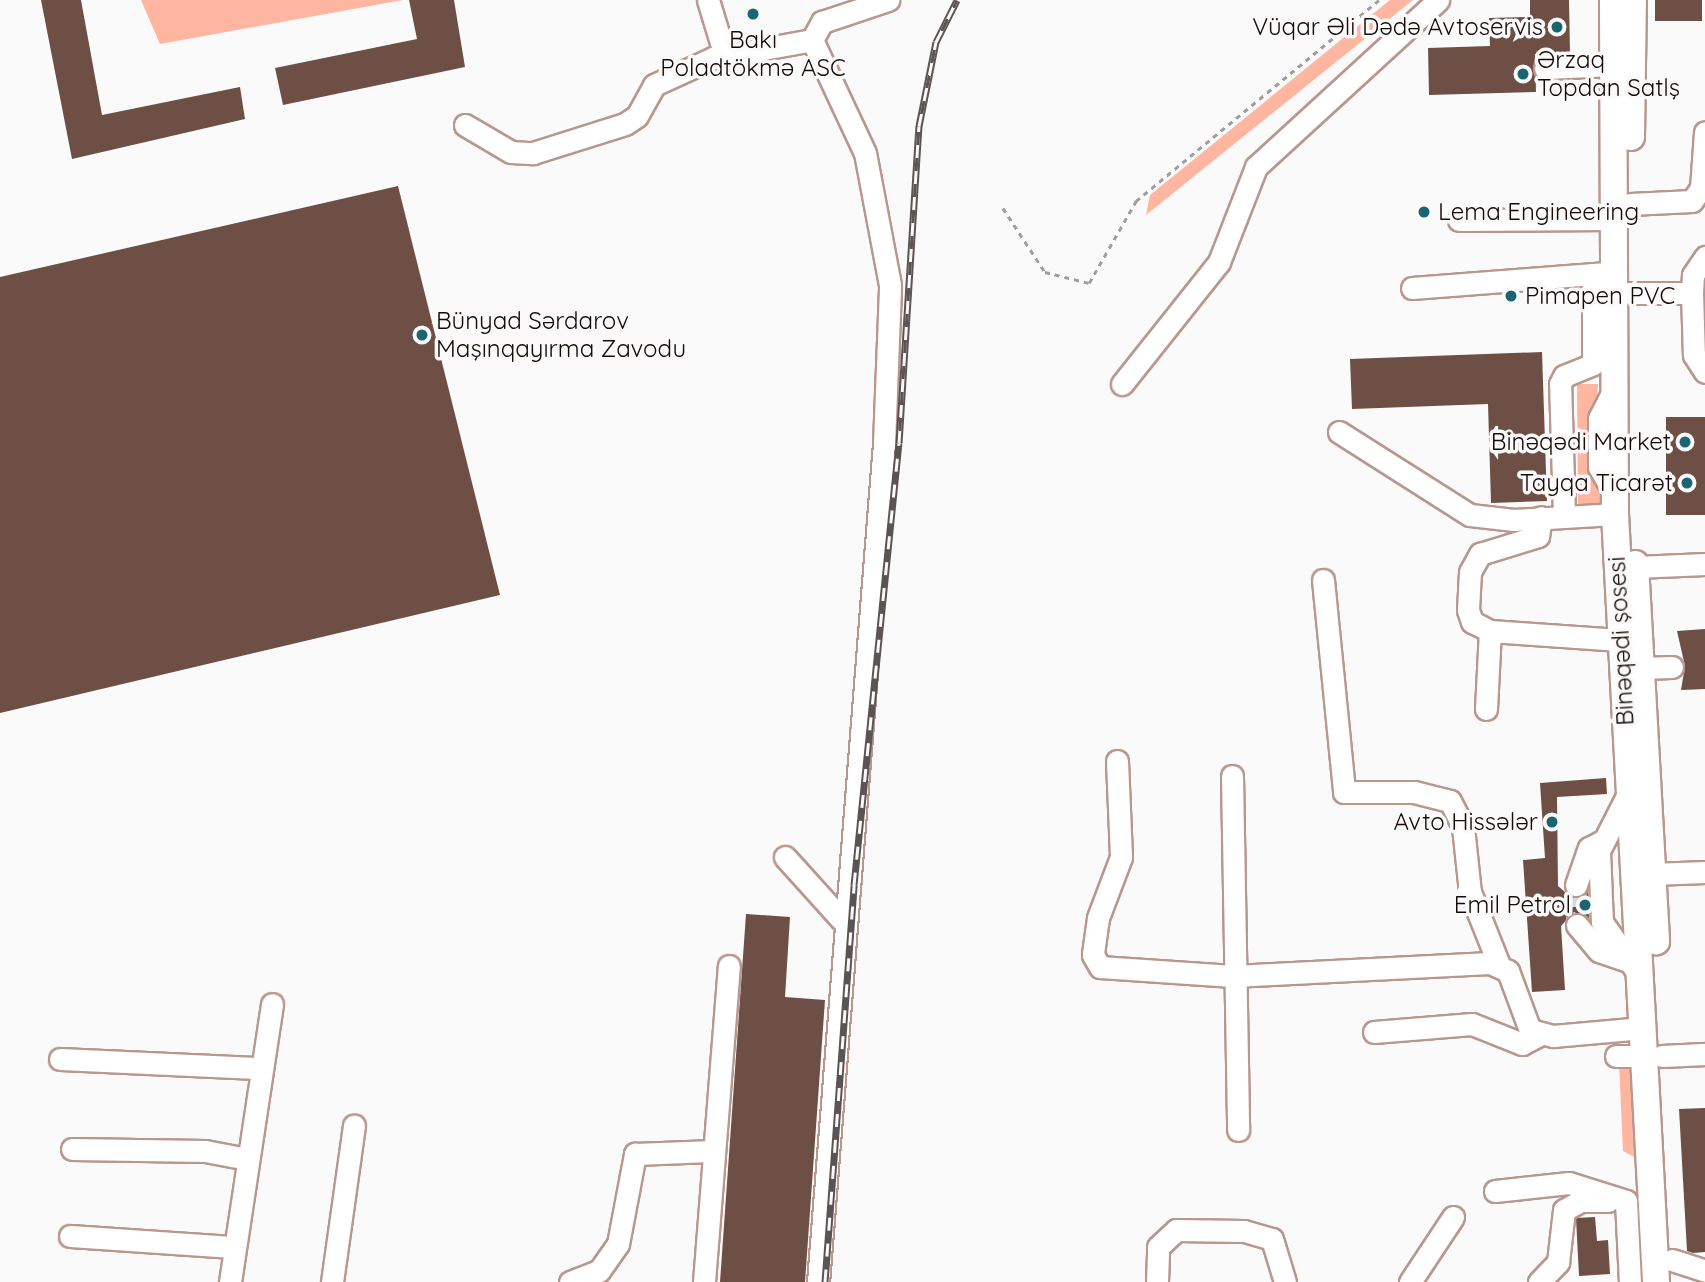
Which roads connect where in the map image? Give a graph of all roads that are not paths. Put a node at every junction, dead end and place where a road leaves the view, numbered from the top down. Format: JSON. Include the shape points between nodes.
{"nodes":[{"id":1,"x":708,"y":0,"type":"edge"},
{"id":2,"x":888,"y":0,"type":"edge"},
{"id":3,"x":1438,"y":0,"type":"edge"},
{"id":4,"x":1613,"y":0,"type":"edge"},
{"id":5,"x":1633,"y":0,"type":"edge"},
{"id":6,"x":812,"y":40,"type":"junction"},
{"id":7,"x":725,"y":56,"type":"junction"},
{"id":8,"x":1613,"y":65,"type":"junction"},
{"id":9,"x":1545,"y":68,"type":"dead end"},
{"id":10,"x":465,"y":125,"type":"dead end"},
{"id":11,"x":1705,"y":132,"type":"edge"},
{"id":12,"x":1621,"y":212,"type":"junction"},
{"id":13,"x":1459,"y":220,"type":"dead end"},
{"id":14,"x":1705,"y":257,"type":"edge"},
{"id":15,"x":1602,"y":273,"type":"junction"},
{"id":16,"x":1412,"y":288,"type":"dead end"},
{"id":17,"x":1629,"y":293,"type":"junction"},
{"id":18,"x":1692,"y":293,"type":"junction"},
{"id":19,"x":1705,"y":372,"type":"edge"},
{"id":20,"x":1122,"y":384,"type":"dead end"},
{"id":21,"x":1339,"y":432,"type":"dead end"},
{"id":22,"x":1615,"y":505,"type":"junction"},
{"id":23,"x":1564,"y":515,"type":"junction"},
{"id":24,"x":1541,"y":517,"type":"junction"},
{"id":25,"x":1705,"y":564,"type":"edge"},
{"id":26,"x":1636,"y":567,"type":"junction"},
{"id":27,"x":1323,"y":580,"type":"dead end"},
{"id":28,"x":1490,"y":631,"type":"junction"},
{"id":29,"x":1620,"y":640,"type":"junction"},
{"id":30,"x":1672,"y":667,"type":"dead end"},
{"id":31,"x":1641,"y":668,"type":"junction"},
{"id":32,"x":1486,"y":709,"type":"dead end"},
{"id":33,"x":1117,"y":761,"type":"dead end"},
{"id":34,"x":1232,"y":776,"type":"dead end"},
{"id":35,"x":1629,"y":792,"type":"junction"},
{"id":36,"x":1601,"y":842,"type":"junction"},
{"id":37,"x":785,"y":857,"type":"dead end"},
{"id":38,"x":1705,"y":872,"type":"edge"},
{"id":39,"x":1652,"y":874,"type":"junction"},
{"id":40,"x":1576,"y":885,"type":"tunnel mouth"},
{"id":41,"x":842,"y":920,"type":"junction"},
{"id":42,"x":1577,"y":925,"type":"tunnel mouth"},
{"id":43,"x":1499,"y":965,"type":"junction"},
{"id":44,"x":729,"y":966,"type":"dead end"},
{"id":45,"x":1634,"y":969,"type":"junction"},
{"id":46,"x":1233,"y":976,"type":"junction"},
{"id":47,"x":272,"y":1003,"type":"dead end"},
{"id":48,"x":1643,"y":1028,"type":"junction"},
{"id":49,"x":1374,"y":1032,"type":"dead end"},
{"id":50,"x":1541,"y":1034,"type":"junction"},
{"id":51,"x":1705,"y":1054,"type":"edge"},
{"id":52,"x":1616,"y":1056,"type":"dead end"},
{"id":53,"x":1653,"y":1056,"type":"junction"},
{"id":54,"x":60,"y":1059,"type":"dead end"},
{"id":55,"x":262,"y":1068,"type":"junction"},
{"id":56,"x":354,"y":1126,"type":"dead end"},
{"id":57,"x":1238,"y":1130,"type":"dead end"},
{"id":58,"x":72,"y":1149,"type":"dead end"},
{"id":59,"x":712,"y":1151,"type":"junction"},
{"id":60,"x":247,"y":1159,"type":"junction"},
{"id":61,"x":1494,"y":1191,"type":"dead end"},
{"id":62,"x":1639,"y":1200,"type":"junction"},
{"id":63,"x":1453,"y":1217,"type":"dead end"},
{"id":64,"x":70,"y":1236,"type":"dead end"},
{"id":65,"x":233,"y":1248,"type":"junction"},
{"id":66,"x":1558,"y":1262,"type":"junction"},
{"id":67,"x":1705,"y":1270,"type":"edge"},
{"id":68,"x":1673,"y":1271,"type":"edge"},
{"id":69,"x":230,"y":1282,"type":"edge"},
{"id":70,"x":332,"y":1282,"type":"edge"},
{"id":71,"x":570,"y":1282,"type":"edge"},
{"id":72,"x":704,"y":1282,"type":"edge"},
{"id":73,"x":818,"y":1282,"type":"edge"},
{"id":74,"x":1157,"y":1282,"type":"edge"},
{"id":75,"x":1285,"y":1282,"type":"edge"},
{"id":76,"x":1410,"y":1282,"type":"edge"},
{"id":77,"x":1539,"y":1282,"type":"edge"},
{"id":78,"x":1569,"y":1282,"type":"edge"},
{"id":79,"x":1630,"y":1282,"type":"edge"},
{"id":80,"x":1656,"y":1282,"type":"edge"}],
"edges":[{"from":1,"to":7,"type":"street"},
{"from":2,"to":6,"type":"street","via":[[822,22]]},
{"from":3,"to":20,"type":"street","via":[[1256,167],[1219,262]]},
{"from":4,"to":8,"type":"main road","name":"Binəqədi şosesi"},
{"from":5,"to":12,"type":"main road","name":"Binəqədi şosesi"},
{"from":6,"to":7,"type":"street"},
{"from":6,"to":41,"type":"street","via":[[865,153],[890,285],[882,472]]},
{"from":7,"to":10,"type":"street","via":[[653,85],[638,116],[625,124],[533,153],[511,152]]},
{"from":8,"to":9,"type":"street"},
{"from":8,"to":12,"type":"main road","name":"Binəqədi şosesi"},
{"from":11,"to":12,"type":"street","via":[[1696,197],[1679,205]]},
{"from":12,"to":13,"type":"street"},
{"from":12,"to":15,"type":"main road","name":"Binəqədi şosesi"},
{"from":12,"to":17,"type":"main road","name":"Binəqədi şosesi"},
{"from":14,"to":18,"type":"street","via":[[1693,275]]},
{"from":15,"to":16,"type":"street"},
{"from":15,"to":22,"type":"main road","name":"Binəqədi şosesi","via":[[1613,391]]},
{"from":15,"to":23,"type":"street","via":[[1593,364],[1564,376],[1560,384]]},
{"from":17,"to":18,"type":"street"},
{"from":17,"to":26,"type":"main road","name":"Binəqədi şosesi"},
{"from":18,"to":19,"type":"street","via":[[1695,355]]},
{"from":21,"to":24,"type":"street","via":[[1470,514]]},
{"from":22,"to":23,"type":"street"},
{"from":22,"to":29,"type":"main road","name":"Binəqədi şosesi"},
{"from":23,"to":24,"type":"street"},
{"from":24,"to":28,"type":"street","via":[[1538,536],[1480,554],[1470,572],[1468,610],[1472,622]]},
{"from":25,"to":26,"type":"street"},
{"from":26,"to":31,"type":"main road","name":"Binəqədi şosesi"},
{"from":27,"to":43,"type":"street","via":[[1344,792],[1414,792],[1450,801],[1461,819],[1470,892]]},
{"from":28,"to":29,"type":"street"},
{"from":28,"to":32,"type":"street"},
{"from":29,"to":35,"type":"main road","name":"Binəqədi şosesi"},
{"from":30,"to":31,"type":"street"},
{"from":31,"to":39,"type":"main road","name":"Binəqədi şosesi"},
{"from":33,"to":46,"type":"street","via":[[1121,857],[1104,895],[1094,961],[1110,969]]},
{"from":34,"to":46,"type":"street"},
{"from":35,"to":36,"type":"street"},
{"from":35,"to":45,"type":"main road","name":"Binəqədi şosesi"},
{"from":36,"to":40,"type":"street","via":[[1589,848]]},
{"from":36,"to":45,"type":"street","via":[[1602,922]]},
{"from":37,"to":41,"type":"street","via":[[821,904]]},
{"from":38,"to":39,"type":"street"},
{"from":39,"to":53,"type":"main road","name":"Binəqədi şosesi"},
{"from":41,"to":73,"type":"street"},
{"from":42,"to":45,"type":"street","via":[[1598,951]]},
{"from":43,"to":46,"type":"street"},
{"from":43,"to":50,"type":"street","via":[[1512,979],[1530,1030]]},
{"from":44,"to":59,"type":"street"},
{"from":45,"to":48,"type":"main road","name":"Binəqədi şosesi"},
{"from":46,"to":57,"type":"street"},
{"from":47,"to":55,"type":"street"},
{"from":48,"to":50,"type":"street"},
{"from":48,"to":53,"type":"main road","name":"Binəqədi şosesi"},
{"from":49,"to":50,"type":"street","via":[[1459,1024],[1522,1044]]},
{"from":51,"to":53,"type":"street"},
{"from":52,"to":53,"type":"street"},
{"from":53,"to":62,"type":"main road","name":"Binəqədi şosesi"},
{"from":53,"to":68,"type":"main road","name":"Binəqədi şosesi"},
{"from":54,"to":55,"type":"street"},
{"from":55,"to":60,"type":"street"},
{"from":56,"to":70,"type":"street"},
{"from":58,"to":60,"type":"street","via":[[205,1150]]},
{"from":59,"to":71,"type":"street","via":[[635,1154],[618,1244],[599,1271]]},
{"from":59,"to":72,"type":"street"},
{"from":60,"to":65,"type":"street"},
{"from":61,"to":62,"type":"street","via":[[1569,1183]]},
{"from":62,"to":66,"type":"street","via":[[1581,1201],[1564,1210]]},
{"from":62,"to":79,"type":"street"},
{"from":62,"to":80,"type":"main road","name":"Binəqədi şosesi"},
{"from":63,"to":76,"type":"street"},
{"from":64,"to":65,"type":"street"},
{"from":65,"to":69,"type":"street"},
{"from":66,"to":77,"type":"street"},
{"from":66,"to":78,"type":"street"},
{"from":67,"to":68,"type":"street"},
{"from":74,"to":75,"type":"street","via":[[1158,1247],[1176,1230],[1244,1231],[1272,1239]]}]}
